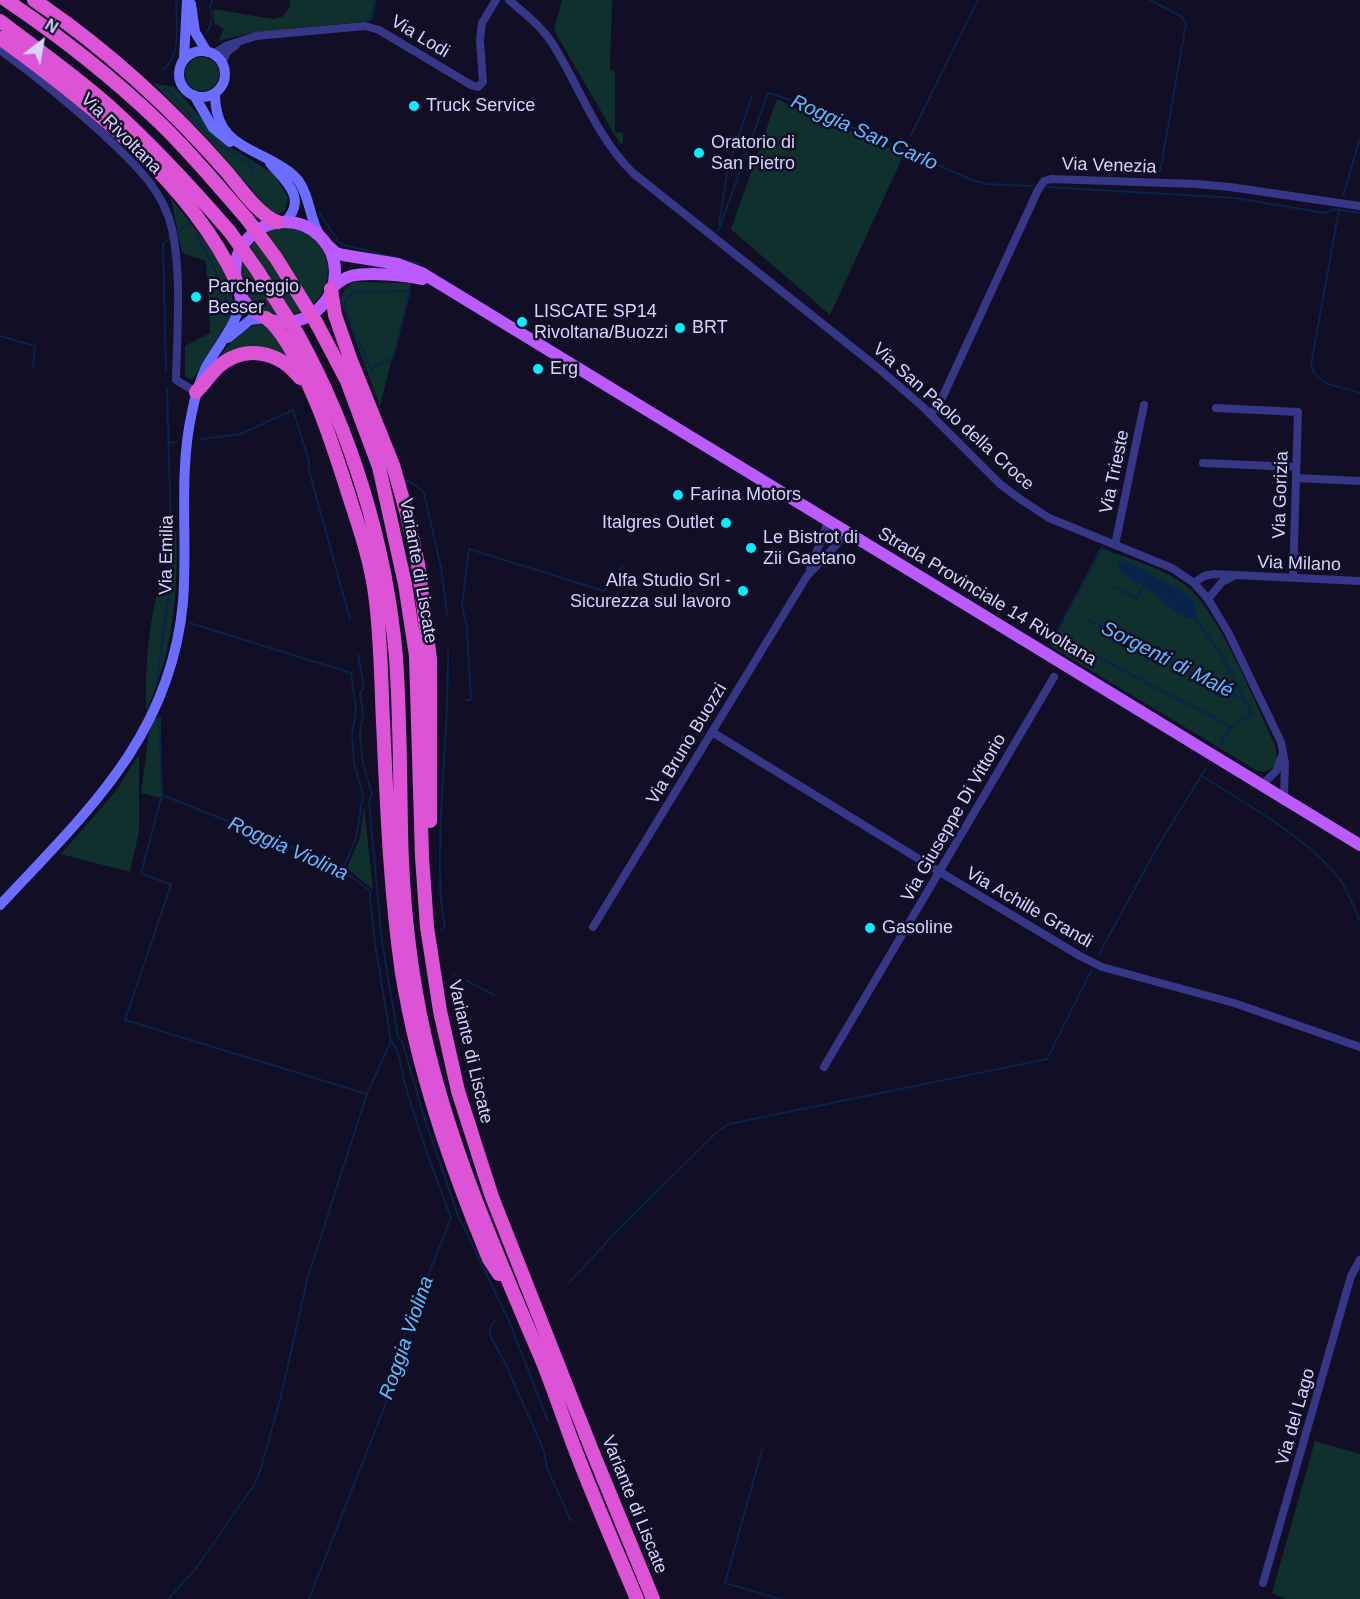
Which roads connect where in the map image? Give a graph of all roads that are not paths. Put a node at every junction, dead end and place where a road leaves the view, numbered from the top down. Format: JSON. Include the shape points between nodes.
{"nodes":[{"id":1,"x":6,"y":0,"type":"edge"},
{"id":2,"x":34,"y":0,"type":"edge"},
{"id":3,"x":188,"y":0,"type":"edge"},
{"id":4,"x":496,"y":0,"type":"edge"},
{"id":5,"x":509,"y":0,"type":"edge"},
{"id":6,"x":0,"y":21,"type":"edge"},
{"id":7,"x":0,"y":38,"type":"edge"},
{"id":8,"x":250,"y":38,"type":"junction"},
{"id":9,"x":0,"y":50,"type":"edge"},
{"id":10,"x":210,"y":53,"type":"junction"},
{"id":11,"x":184,"y":59,"type":"junction"},
{"id":12,"x":222,"y":63,"type":"junction"},
{"id":13,"x":214,"y":93,"type":"junction"},
{"id":14,"x":194,"y":95,"type":"junction"},
{"id":15,"x":245,"y":147,"type":"junction"},
{"id":16,"x":266,"y":158,"type":"junction"},
{"id":17,"x":1360,"y":206,"type":"edge"},
{"id":18,"x":282,"y":222,"type":"junction"},
{"id":19,"x":324,"y":242,"type":"junction"},
{"id":20,"x":442,"y":285,"type":"junction"},
{"id":21,"x":237,"y":287,"type":"junction"},
{"id":22,"x":331,"y":289,"type":"junction"},
{"id":23,"x":266,"y":318,"type":"junction"},
{"id":24,"x":219,"y":347,"type":"junction"},
{"id":25,"x":196,"y":392,"type":"junction"},
{"id":26,"x":1144,"y":405,"type":"dead end"},
{"id":27,"x":1216,"y":408,"type":"dead end"},
{"id":28,"x":931,"y":414,"type":"junction"},
{"id":29,"x":332,"y":441,"type":"junction"},
{"id":30,"x":1203,"y":464,"type":"dead end"},
{"id":31,"x":1296,"y":468,"type":"junction"},
{"id":32,"x":1296,"y":478,"type":"junction"},
{"id":33,"x":1360,"y":481,"type":"edge"},
{"id":34,"x":828,"y":522,"type":"junction"},
{"id":35,"x":845,"y":532,"type":"junction"},
{"id":36,"x":1115,"y":545,"type":"junction"},
{"id":37,"x":807,"y":576,"type":"junction"},
{"id":38,"x":1236,"y":576,"type":"junction"},
{"id":39,"x":1293,"y":578,"type":"junction"},
{"id":40,"x":1360,"y":581,"type":"edge"},
{"id":41,"x":1194,"y":583,"type":"junction"},
{"id":42,"x":1208,"y":599,"type":"junction"},
{"id":43,"x":1054,"y":677,"type":"dead end"},
{"id":44,"x":712,"y":732,"type":"junction"},
{"id":45,"x":1284,"y":752,"type":"junction"},
{"id":46,"x":1263,"y":784,"type":"junction"},
{"id":47,"x":1284,"y":798,"type":"junction"},
{"id":48,"x":1358,"y":846,"type":"edge"},
{"id":49,"x":940,"y":872,"type":"junction"},
{"id":50,"x":0,"y":905,"type":"edge"},
{"id":51,"x":593,"y":927,"type":"dead end"},
{"id":52,"x":1360,"y":1047,"type":"edge"},
{"id":53,"x":824,"y":1067,"type":"dead end"},
{"id":54,"x":460,"y":1097,"type":"junction"},
{"id":55,"x":1360,"y":1260,"type":"edge"},
{"id":56,"x":515,"y":1298,"type":"junction"},
{"id":57,"x":1263,"y":1583,"type":"dead end"},
{"id":58,"x":637,"y":1599,"type":"edge"},
{"id":59,"x":653,"y":1599,"type":"edge"}],
"edges":[{"from":1,"to":54,"type":"highway","name":"Variante di Liscate","bridge":true,"via":[[81,54],[151,114],[191,155],[276,258],[347,381],[384,482],[405,584],[416,656],[428,936]]},
{"from":2,"to":18,"type":"highway","via":[[92,43],[162,104],[255,204],[272,220]]},
{"from":3,"to":10,"type":"main road","via":[[195,30]]},
{"from":3,"to":11,"type":"main road"},
{"from":4,"to":8,"type":"street","name":"Via Lodi","via":[[482,23],[483,82],[478,87],[372,27]]},
{"from":5,"to":28,"type":"street","name":"Via San Paolo della Croce","via":[[548,37],[609,144],[627,167]]},
{"from":6,"to":56,"type":"highway","name":"Variante di Liscate","bridge":true,"via":[[109,106],[182,177],[257,270],[298,334],[330,398],[366,500],[386,588],[396,658],[404,886],[420,1015],[457,1151]]},
{"from":7,"to":21,"type":"highway","via":[[99,116],[162,176],[205,226]]},
{"from":8,"to":10,"type":"street","name":"Via Lodi"},
{"from":8,"to":12,"type":"street","via":[[229,51]]},
{"from":9,"to":25,"type":"street","name":"Via Rivoltana","via":[[72,105],[137,166],[158,194],[172,230],[177,269],[176,380]]},
{"from":10,"to":11,"type":"main road","via":[[195,52]]},
{"from":10,"to":12,"type":"main road"},
{"from":11,"to":14,"type":"main road","via":[[179,69],[180,80]]},
{"from":12,"to":13,"type":"main road","via":[[224,80]]},
{"from":13,"to":14,"type":"main road"},
{"from":13,"to":15,"type":"main road","via":[[219,122]]},
{"from":14,"to":15,"type":"main road","via":[[215,131]]},
{"from":15,"to":16,"type":"main road"},
{"from":16,"to":18,"type":"main road","via":[[296,198],[295,208]]},
{"from":16,"to":19,"type":"main road","via":[[298,180],[313,225]]},
{"from":17,"to":28,"type":"street","name":"Via Venezia","via":[[1196,184],[1047,180],[1041,183],[953,376]]},
{"from":18,"to":19,"type":"main road","via":[[306,227]]},
{"from":18,"to":21,"type":"main road","via":[[258,230],[244,242],[236,261]]},
{"from":19,"to":20,"type":"main road","name":"Strada Provinciale 14 Rivoltana","via":[[336,253],[403,266]]},
{"from":19,"to":22,"type":"main road","via":[[334,265]]},
{"from":20,"to":22,"type":"main road","name":"Strada Provinciale 14 Rivoltana","via":[[406,276],[359,275],[344,279]]},
{"from":20,"to":34,"type":"main road","name":"Strada Provinciale 14 Rivoltana"},
{"from":21,"to":23,"type":"main road","via":[[251,309]]},
{"from":21,"to":24,"type":"main road","name":"Via Emilia","via":[[238,314]]},
{"from":22,"to":23,"type":"main road","via":[[322,305],[303,318]]},
{"from":22,"to":54,"type":"highway","via":[[335,315],[350,358],[393,465],[420,578],[430,659],[431,915]]},
{"from":23,"to":24,"type":"main road","name":"Via Emilia","via":[[247,322]]},
{"from":23,"to":29,"type":"highway","via":[[276,327],[306,378]]},
{"from":24,"to":25,"type":"main road","name":"Via Emilia"},
{"from":25,"to":29,"type":"highway","via":[[231,358],[251,352],[274,356],[300,378]]},
{"from":25,"to":50,"type":"main road","name":"Via Emilia","via":[[184,493],[184,580],[170,668],[152,714],[112,782]]},
{"from":26,"to":36,"type":"street","name":"Via Trieste"},
{"from":27,"to":31,"type":"street","name":"Via Gorizia","via":[[1298,412]]},
{"from":28,"to":36,"type":"street","name":"Via San Paolo della Croce","via":[[1020,500],[1050,518]]},
{"from":29,"to":56,"type":"highway","via":[[375,593],[390,865],[410,1014],[429,1094],[461,1190],[489,1259]]},
{"from":30,"to":31,"type":"street"},
{"from":31,"to":32,"type":"street","name":"Via Gorizia"},
{"from":32,"to":33,"type":"street"},
{"from":32,"to":39,"type":"street","name":"Via Gorizia"},
{"from":34,"to":35,"type":"main road","name":"Strada Provinciale 14 Rivoltana"},
{"from":34,"to":37,"type":"street","name":"Via Bruno Buozzi"},
{"from":35,"to":37,"type":"street","name":"Via Bruno Buozzi"},
{"from":35,"to":46,"type":"main road","name":"Strada Provinciale 14 Rivoltana"},
{"from":36,"to":41,"type":"street","name":"Via San Paolo della Croce","via":[[1172,568]]},
{"from":37,"to":44,"type":"street","name":"Via Bruno Buozzi"},
{"from":38,"to":39,"type":"street","name":"Via Milano"},
{"from":38,"to":41,"type":"street","name":"Via Milano","via":[[1211,574]]},
{"from":38,"to":42,"type":"street","name":"Via Milano","via":[[1222,582]]},
{"from":39,"to":40,"type":"street","name":"Via Milano"},
{"from":41,"to":42,"type":"street","name":"Via San Paolo della Croce"},
{"from":42,"to":45,"type":"street","name":"Via San Paolo della Croce","via":[[1228,632]]},
{"from":43,"to":49,"type":"street","name":"Via Giuseppe Di Vittorio"},
{"from":44,"to":49,"type":"street","name":"Via Achille Grandi"},
{"from":44,"to":51,"type":"street","name":"Via Bruno Buozzi"},
{"from":45,"to":46,"type":"street","via":[[1277,769]]},
{"from":45,"to":47,"type":"street","name":"Via San Paolo della Croce"},
{"from":46,"to":47,"type":"main road","name":"Strada Provinciale 14 Rivoltana"},
{"from":47,"to":48,"type":"main road","name":"Strada Provinciale 14 Rivoltana"},
{"from":49,"to":52,"type":"street","name":"Via Achille Grandi","via":[[1102,967],[1234,1003]]},
{"from":49,"to":53,"type":"street","name":"Via Giuseppe Di Vittorio"},
{"from":54,"to":59,"type":"highway","name":"Variante di Liscate","via":[[495,1205]]},
{"from":55,"to":57,"type":"street","name":"Via del Lago","via":[[1352,1276]]},
{"from":56,"to":58,"type":"highway","name":"Variante di Liscate"}]}
